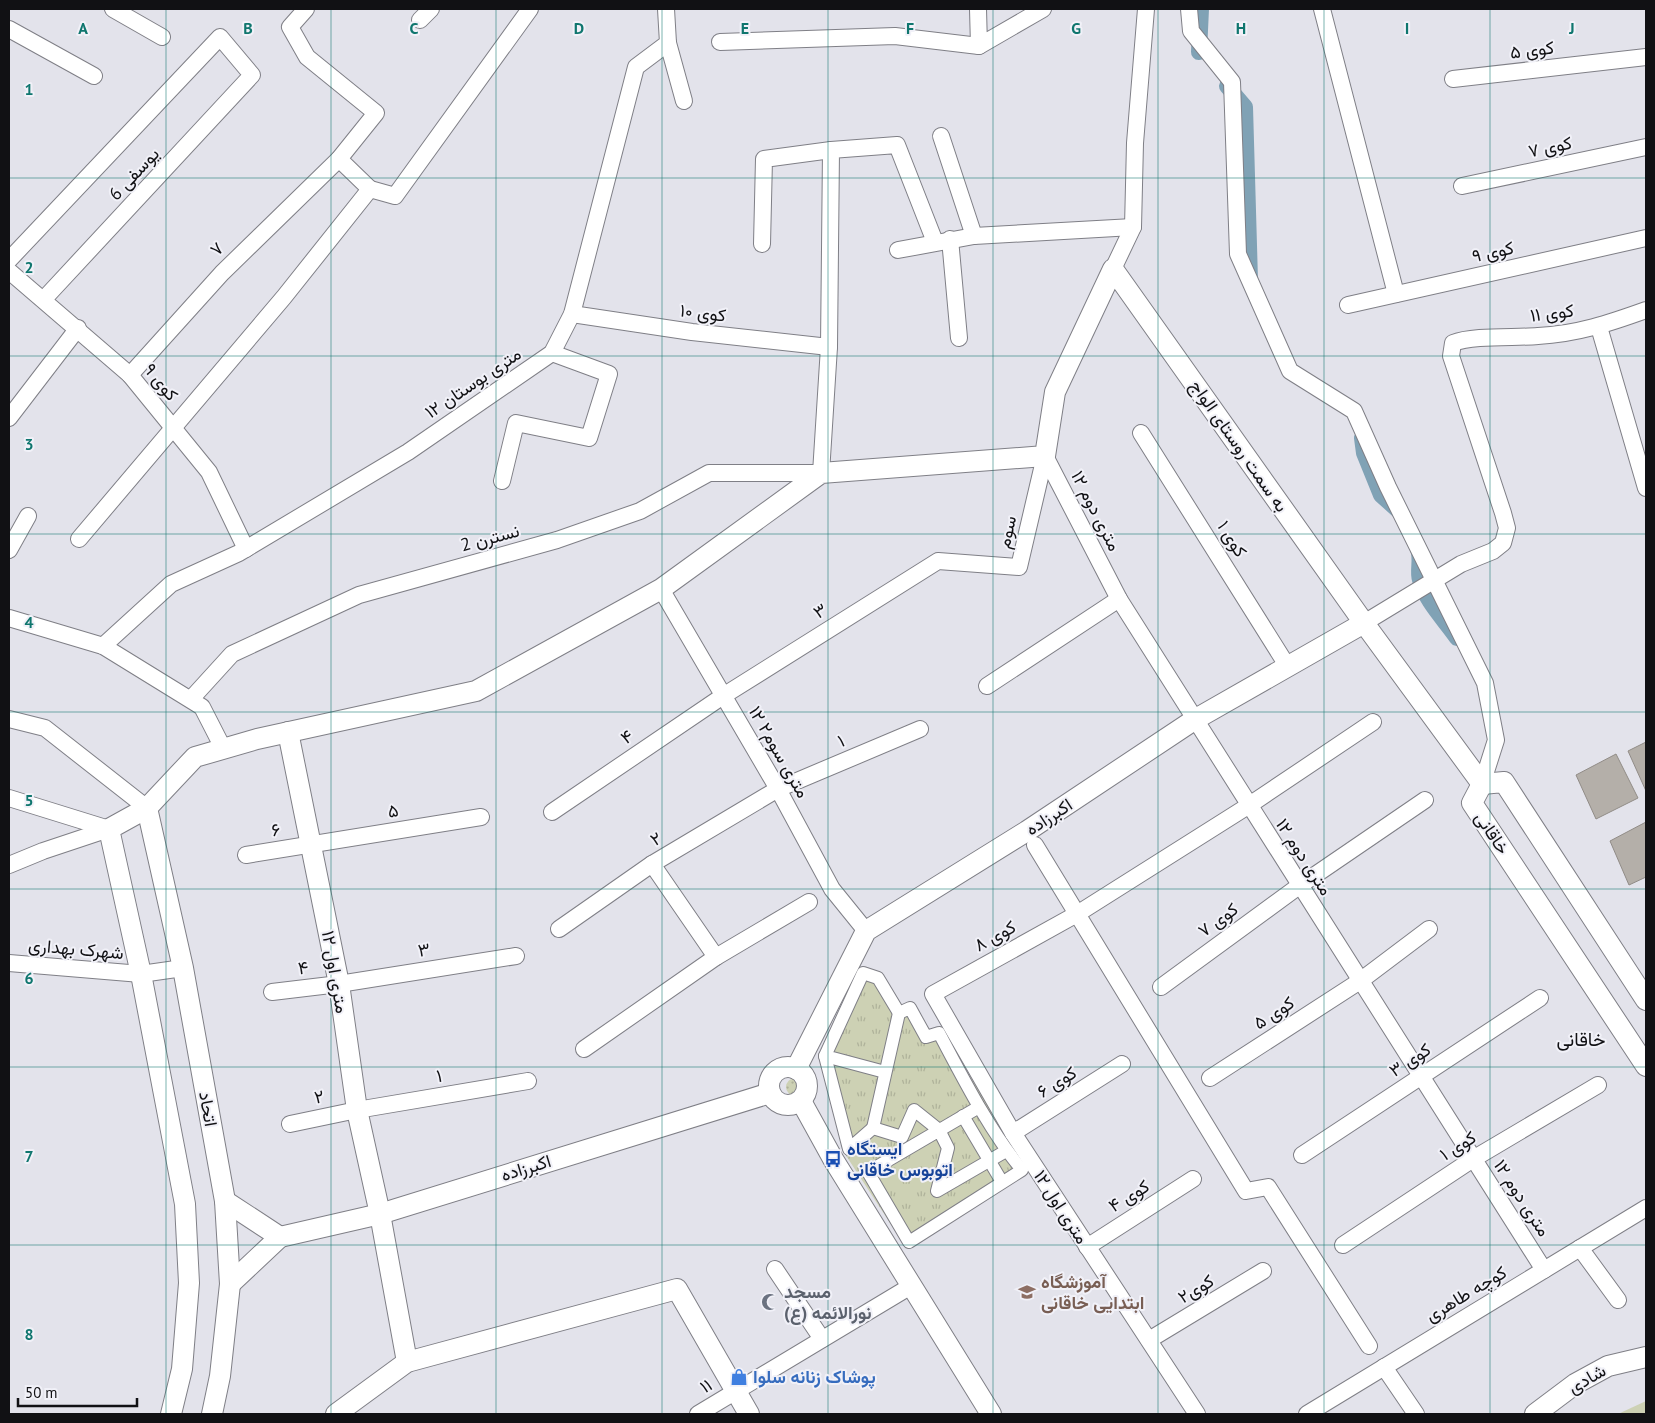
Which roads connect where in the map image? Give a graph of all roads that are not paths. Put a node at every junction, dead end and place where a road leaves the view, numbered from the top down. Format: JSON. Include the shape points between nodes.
{"nodes":[{"id":1,"x":113,"y":9,"type":"edge"},
{"id":2,"x":306,"y":9,"type":"edge"},
{"id":3,"x":530,"y":9,"type":"edge"},
{"id":4,"x":666,"y":9,"type":"edge"},
{"id":5,"x":978,"y":9,"type":"edge"},
{"id":6,"x":1043,"y":9,"type":"edge"},
{"id":7,"x":1146,"y":9,"type":"edge"},
{"id":8,"x":1188,"y":9,"type":"edge"},
{"id":9,"x":1322,"y":9,"type":"edge"},
{"id":10,"x":9,"y":29,"type":"edge"},
{"id":11,"x":162,"y":37,"type":"dead end"},
{"id":12,"x":720,"y":42,"type":"dead end"},
{"id":13,"x":668,"y":44,"type":"junction"},
{"id":14,"x":979,"y":46,"type":"junction"},
{"id":15,"x":1646,"y":57,"type":"edge"},
{"id":16,"x":94,"y":76,"type":"dead end"},
{"id":17,"x":1453,"y":80,"type":"dead end"},
{"id":18,"x":684,"y":102,"type":"dead end"},
{"id":19,"x":941,"y":136,"type":"dead end"},
{"id":20,"x":1646,"y":147,"type":"edge"},
{"id":21,"x":831,"y":150,"type":"junction"},
{"id":22,"x":339,"y":160,"type":"junction"},
{"id":23,"x":1462,"y":186,"type":"dead end"},
{"id":24,"x":370,"y":189,"type":"junction"},
{"id":25,"x":1133,"y":227,"type":"junction"},
{"id":26,"x":974,"y":236,"type":"junction"},
{"id":27,"x":1646,"y":238,"type":"edge"},
{"id":28,"x":943,"y":241,"type":"junction"},
{"id":29,"x":762,"y":244,"type":"dead end"},
{"id":30,"x":898,"y":250,"type":"dead end"},
{"id":31,"x":9,"y":260,"type":"edge"},
{"id":32,"x":1113,"y":269,"type":"junction"},
{"id":33,"x":9,"y":271,"type":"edge"},
{"id":34,"x":1396,"y":294,"type":"junction"},
{"id":35,"x":44,"y":299,"type":"junction"},
{"id":36,"x":1348,"y":305,"type":"dead end"},
{"id":37,"x":1646,"y":310,"type":"edge"},
{"id":38,"x":572,"y":314,"type":"junction"},
{"id":39,"x":1599,"y":327,"type":"junction"},
{"id":40,"x":78,"y":328,"type":"junction"},
{"id":41,"x":959,"y":338,"type":"dead end"},
{"id":42,"x":828,"y":346,"type":"junction"},
{"id":43,"x":552,"y":353,"type":"junction"},
{"id":44,"x":130,"y":375,"type":"junction"},
{"id":45,"x":9,"y":418,"type":"edge"},
{"id":46,"x":173,"y":429,"type":"junction"},
{"id":47,"x":1142,"y":433,"type":"dead end"},
{"id":48,"x":1045,"y":456,"type":"junction"},
{"id":49,"x":821,"y":473,"type":"junction"},
{"id":50,"x":502,"y":481,"type":"dead end"},
{"id":51,"x":1646,"y":488,"type":"edge"},
{"id":52,"x":28,"y":516,"type":"dead end"},
{"id":53,"x":80,"y":539,"type":"dead end"},
{"id":54,"x":246,"y":549,"type":"junction"},
{"id":55,"x":9,"y":550,"type":"edge"},
{"id":56,"x":938,"y":561,"type":"joint"},
{"id":57,"x":1436,"y":580,"type":"junction"},
{"id":58,"x":661,"y":589,"type":"junction"},
{"id":59,"x":1119,"y":599,"type":"junction"},
{"id":60,"x":9,"y":618,"type":"edge"},
{"id":61,"x":1364,"y":623,"type":"junction"},
{"id":62,"x":103,"y":646,"type":"junction"},
{"id":63,"x":1288,"y":667,"type":"junction"},
{"id":64,"x":987,"y":686,"type":"dead end"},
{"id":65,"x":723,"y":696,"type":"junction"},
{"id":66,"x":191,"y":699,"type":"junction"},
{"id":67,"x":9,"y":719,"type":"edge"},
{"id":68,"x":1194,"y":720,"type":"junction"},
{"id":69,"x":1373,"y":722,"type":"dead end"},
{"id":70,"x":920,"y":729,"type":"dead end"},
{"id":71,"x":288,"y":732,"type":"junction"},
{"id":72,"x":223,"y":748,"type":"junction"},
{"id":73,"x":1482,"y":784,"type":"junction"},
{"id":74,"x":778,"y":790,"type":"junction"},
{"id":75,"x":9,"y":798,"type":"edge"},
{"id":76,"x":1425,"y":800,"type":"dead end"},
{"id":77,"x":1248,"y":806,"type":"junction"},
{"id":78,"x":146,"y":808,"type":"junction"},
{"id":79,"x":552,"y":812,"type":"dead end"},
{"id":80,"x":481,"y":817,"type":"dead end"},
{"id":81,"x":109,"y":829,"type":"junction"},
{"id":82,"x":311,"y":845,"type":"junction"},
{"id":83,"x":1035,"y":845,"type":"dead end"},
{"id":84,"x":246,"y":855,"type":"dead end"},
{"id":85,"x":652,"y":864,"type":"junction"},
{"id":86,"x":9,"y":866,"type":"edge"},
{"id":87,"x":1299,"y":886,"type":"junction"},
{"id":88,"x":809,"y":902,"type":"dead end"},
{"id":89,"x":1076,"y":914,"type":"junction"},
{"id":90,"x":1429,"y":928,"type":"dead end"},
{"id":91,"x":559,"y":929,"type":"dead end"},
{"id":92,"x":866,"y":931,"type":"junction"},
{"id":93,"x":516,"y":956,"type":"dead end"},
{"id":94,"x":716,"y":957,"type":"junction"},
{"id":95,"x":9,"y":963,"type":"edge"},
{"id":96,"x":183,"y":968,"type":"junction"},
{"id":97,"x":141,"y":974,"type":"junction"},
{"id":98,"x":1360,"y":981,"type":"junction"},
{"id":99,"x":339,"y":984,"type":"junction"},
{"id":100,"x":1161,"y":987,"type":"dead end"},
{"id":101,"x":272,"y":992,"type":"dead end"},
{"id":102,"x":933,"y":994,"type":"joint"},
{"id":103,"x":1540,"y":998,"type":"dead end"},
{"id":104,"x":1646,"y":1000,"type":"edge"},
{"id":105,"x":899,"y":1013,"type":"junction"},
{"id":106,"x":584,"y":1049,"type":"dead end"},
{"id":107,"x":825,"y":1056,"type":"junction"},
{"id":108,"x":1122,"y":1064,"type":"dead end"},
{"id":109,"x":1646,"y":1066,"type":"edge"},
{"id":110,"x":796,"y":1069,"type":"junction"},
{"id":111,"x":885,"y":1072,"type":"junction"},
{"id":112,"x":1421,"y":1077,"type":"junction"},
{"id":113,"x":1210,"y":1078,"type":"dead end"},
{"id":114,"x":528,"y":1081,"type":"dead end"},
{"id":115,"x":1598,"y":1085,"type":"dead end"},
{"id":116,"x":770,"y":1093,"type":"junction"},
{"id":117,"x":801,"y":1101,"type":"junction"},
{"id":118,"x":979,"y":1106,"type":"junction"},
{"id":119,"x":356,"y":1110,"type":"junction"},
{"id":120,"x":964,"y":1116,"type":"junction"},
{"id":121,"x":290,"y":1124,"type":"dead end"},
{"id":122,"x":873,"y":1128,"type":"junction"},
{"id":123,"x":939,"y":1130,"type":"junction"},
{"id":124,"x":1013,"y":1132,"type":"junction"},
{"id":125,"x":1006,"y":1151,"type":"junction"},
{"id":126,"x":1302,"y":1155,"type":"dead end"},
{"id":127,"x":1473,"y":1159,"type":"junction"},
{"id":128,"x":990,"y":1161,"type":"junction"},
{"id":129,"x":1193,"y":1179,"type":"dead end"},
{"id":130,"x":1002,"y":1182,"type":"junction"},
{"id":131,"x":225,"y":1201,"type":"junction"},
{"id":132,"x":1646,"y":1208,"type":"edge"},
{"id":133,"x":380,"y":1214,"type":"junction"},
{"id":134,"x":280,"y":1237,"type":"junction"},
{"id":135,"x":1343,"y":1245,"type":"dead end"},
{"id":136,"x":1087,"y":1247,"type":"junction"},
{"id":137,"x":1580,"y":1248,"type":"junction"},
{"id":138,"x":774,"y":1270,"type":"dead end"},
{"id":139,"x":1544,"y":1270,"type":"junction"},
{"id":140,"x":1263,"y":1271,"type":"dead end"},
{"id":141,"x":230,"y":1284,"type":"junction"},
{"id":142,"x":911,"y":1286,"type":"junction"},
{"id":143,"x":1618,"y":1300,"type":"dead end"},
{"id":144,"x":822,"y":1339,"type":"junction"},
{"id":145,"x":1150,"y":1340,"type":"junction"},
{"id":146,"x":1369,"y":1346,"type":"dead end"},
{"id":147,"x":1646,"y":1357,"type":"edge"},
{"id":148,"x":406,"y":1362,"type":"junction"},
{"id":149,"x":1384,"y":1367,"type":"junction"},
{"id":150,"x":736,"y":1391,"type":"junction"},
{"id":151,"x":171,"y":1414,"type":"edge"},
{"id":152,"x":212,"y":1414,"type":"edge"},
{"id":153,"x":336,"y":1414,"type":"edge"},
{"id":154,"x":698,"y":1414,"type":"edge"},
{"id":155,"x":749,"y":1414,"type":"edge"},
{"id":156,"x":991,"y":1414,"type":"edge"},
{"id":157,"x":1197,"y":1414,"type":"edge"},
{"id":158,"x":1307,"y":1414,"type":"edge"},
{"id":159,"x":1416,"y":1414,"type":"edge"},
{"id":160,"x":1535,"y":1414,"type":"edge"}],
"edges":[{"from":1,"to":11,"type":"street"},
{"from":2,"to":22,"type":"street","name":"۷","via":[[290,27],[307,57],[376,113]]},
{"from":3,"to":24,"type":"street","via":[[395,196]]},
{"from":4,"to":13,"type":"street"},
{"from":5,"to":14,"type":"street"},
{"from":6,"to":14,"type":"street"},
{"from":7,"to":25,"type":"street","via":[[1135,143]]},
{"from":8,"to":57,"type":"street","via":[[1191,31],[1232,82],[1238,254],[1290,371],[1354,411],[1388,487]]},
{"from":9,"to":34,"type":"street"},
{"from":10,"to":16,"type":"street"},
{"from":12,"to":14,"type":"street","via":[[895,36]]},
{"from":13,"to":18,"type":"street"},
{"from":13,"to":38,"type":"street","name":"۱۲ متری بوستان","via":[[636,66]]},
{"from":15,"to":17,"type":"street","name":"کوی ۵"},
{"from":19,"to":26,"type":"street"},
{"from":20,"to":23,"type":"street","name":"کوی ۷"},
{"from":21,"to":28,"type":"street","via":[[897,145]]},
{"from":21,"to":29,"type":"street","via":[[764,160]]},
{"from":21,"to":42,"type":"street"},
{"from":22,"to":24,"type":"street"},
{"from":22,"to":44,"type":"street","name":"۷","via":[[222,273]]},
{"from":24,"to":46,"type":"street"},
{"from":25,"to":26,"type":"street"},
{"from":25,"to":32,"type":"street"},
{"from":26,"to":28,"type":"street"},
{"from":27,"to":34,"type":"street","name":"کوی ۹"},
{"from":28,"to":30,"type":"street"},
{"from":28,"to":41,"type":"street"},
{"from":31,"to":35,"type":"street","name":"یوسفی 6","via":[[220,37],[252,75]]},
{"from":32,"to":48,"type":"street","via":[[1055,392]]},
{"from":32,"to":61,"type":"street","name":"به سمت روستای الواج"},
{"from":33,"to":35,"type":"street","name":"کوی ۹"},
{"from":34,"to":36,"type":"street","name":"کوی ۹"},
{"from":35,"to":40,"type":"street","name":"کوی ۹"},
{"from":37,"to":39,"type":"street","name":"کوی ۱۱"},
{"from":38,"to":42,"type":"street","name":"کوی ۱۰","via":[[692,332]]},
{"from":38,"to":43,"type":"street","name":"۱۲ متری بوستان"},
{"from":39,"to":51,"type":"street"},
{"from":39,"to":57,"type":"street","name":"کوی ۱۱","via":[[1541,336],[1453,342],[1452,356],[1507,528],[1503,543],[1493,551],[1461,564]]},
{"from":40,"to":44,"type":"street","name":"کوی ۹"},
{"from":40,"to":45,"type":"street"},
{"from":42,"to":49,"type":"street"},
{"from":43,"to":50,"type":"street","via":[[609,374],[588,438],[516,423]]},
{"from":43,"to":54,"type":"street","name":"۱۲ متری بوستان","via":[[408,452]]},
{"from":44,"to":46,"type":"street","name":"کوی ۹"},
{"from":46,"to":53,"type":"street"},
{"from":46,"to":54,"type":"street","name":"کوی ۹","via":[[209,472]]},
{"from":47,"to":63,"type":"street","name":"کوی ۱"},
{"from":48,"to":49,"type":"street"},
{"from":48,"to":56,"type":"street","name":"سوم","via":[[1019,567]]},
{"from":48,"to":59,"type":"street","name":"۱۲ متری دوم"},
{"from":49,"to":58,"type":"street"},
{"from":49,"to":66,"type":"street","name":"نسترن 2","via":[[709,473],[640,511],[575,534],[359,595],[232,654]]},
{"from":52,"to":55,"type":"street"},
{"from":54,"to":62,"type":"street","name":"۱۲ متری بوستان","via":[[171,584]]},
{"from":56,"to":65,"type":"street","name":"۳"},
{"from":57,"to":61,"type":"street"},
{"from":57,"to":73,"type":"street","via":[[1485,683],[1496,740]]},
{"from":58,"to":65,"type":"street","name":"۱۲ متری سوم۲"},
{"from":58,"to":71,"type":"street","via":[[476,691]]},
{"from":59,"to":64,"type":"street"},
{"from":59,"to":68,"type":"street","name":"۱۲ متری دوم"},
{"from":60,"to":62,"type":"street"},
{"from":61,"to":63,"type":"street","name":"اکبرزاده"},
{"from":61,"to":73,"type":"street","name":"به سمت روستای الواج"},
{"from":62,"to":66,"type":"street"},
{"from":63,"to":68,"type":"street","name":"اکبرزاده"},
{"from":65,"to":74,"type":"street","name":"۱۲ متری سوم۲"},
{"from":65,"to":79,"type":"street","name":"۴"},
{"from":66,"to":72,"type":"street","via":[[202,706]]},
{"from":67,"to":78,"type":"street","via":[[45,728]]},
{"from":68,"to":77,"type":"street","name":"۱۲ متری دوم"},
{"from":68,"to":92,"type":"street","name":"اکبرزاده","via":[[1027,831]]},
{"from":69,"to":77,"type":"street","name":"کوی ۸"},
{"from":70,"to":74,"type":"street","name":"۱"},
{"from":71,"to":72,"type":"street"},
{"from":71,"to":82,"type":"street","name":"۱۲ متری اول"},
{"from":72,"to":78,"type":"street","via":[[195,757]]},
{"from":73,"to":104,"type":"street","name":"خاقانی","via":[[1504,782]]},
{"from":73,"to":109,"type":"street","name":"خاقانی","via":[[1472,803]]},
{"from":74,"to":85,"type":"street","name":"۲"},
{"from":74,"to":92,"type":"street","name":"۱۲ متری سوم۲","via":[[832,889]]},
{"from":75,"to":81,"type":"street"},
{"from":76,"to":87,"type":"street","name":"کوی ۷"},
{"from":77,"to":87,"type":"street","name":"۱۲ متری دوم"},
{"from":77,"to":89,"type":"street","name":"کوی ۸"},
{"from":78,"to":81,"type":"street"},
{"from":78,"to":96,"type":"street","name":"اتحاد"},
{"from":80,"to":82,"type":"street","name":"۵"},
{"from":81,"to":86,"type":"street"},
{"from":81,"to":97,"type":"street"},
{"from":82,"to":84,"type":"street","name":"۶"},
{"from":82,"to":99,"type":"street","name":"۱۲ متری اول"},
{"from":83,"to":89,"type":"street"},
{"from":85,"to":91,"type":"street","name":"۲"},
{"from":85,"to":94,"type":"street"},
{"from":87,"to":98,"type":"street","name":"۱۲ متری دوم"},
{"from":87,"to":100,"type":"street","name":"کوی ۷"},
{"from":88,"to":94,"type":"street"},
{"from":89,"to":102,"type":"street","name":"کوی ۸"},
{"from":89,"to":146,"type":"street","via":[[1246,1191],[1268,1187]]},
{"from":90,"to":98,"type":"street","name":"کوی ۵"},
{"from":92,"to":110,"type":"street"},
{"from":93,"to":99,"type":"street","name":"۳"},
{"from":94,"to":106,"type":"street"},
{"from":95,"to":97,"type":"street","name":"شهرک بهداری"},
{"from":96,"to":97,"type":"street","name":"شهرک بهداری"},
{"from":96,"to":131,"type":"street","name":"اتحاد"},
{"from":97,"to":151,"type":"street","via":[[185,1204],[189,1283],[182,1369]]},
{"from":98,"to":112,"type":"street","name":"۱۲ متری دوم"},
{"from":98,"to":113,"type":"street","name":"کوی ۵"},
{"from":99,"to":101,"type":"street","name":"۴"},
{"from":99,"to":119,"type":"street","name":"۱۲ متری اول"},
{"from":102,"to":124,"type":"street","name":"۱۲ متری اول"},
{"from":103,"to":112,"type":"street","name":"کوی ۳"},
{"from":105,"to":107,"type":"street","via":[[878,978],[863,973]]},
{"from":105,"to":111,"type":"street"},
{"from":105,"to":118,"type":"street","via":[[910,1008],[926,1037],[939,1033]]},
{"from":107,"to":111,"type":"street"},
{"from":107,"to":122,"type":"street","via":[[849,1149]]},
{"from":108,"to":124,"type":"street","name":"کوی ۶"},
{"from":110,"to":116,"type":"street","via":[[782,1068],[773,1075]]},
{"from":110,"to":117,"type":"street","via":[[805,1077],[807,1084]]},
{"from":111,"to":122,"type":"street"},
{"from":112,"to":126,"type":"street","name":"کوی ۳"},
{"from":112,"to":127,"type":"street","name":"۱۲ متری دوم"},
{"from":114,"to":119,"type":"street","name":"۱"},
{"from":115,"to":127,"type":"street","name":"کوی ۱"},
{"from":116,"to":117,"type":"street","via":[[783,1105]]},
{"from":116,"to":133,"type":"street","name":"اکبرزاده"},
{"from":117,"to":142,"type":"street"},
{"from":118,"to":120,"type":"street"},
{"from":118,"to":125,"type":"street"},
{"from":119,"to":121,"type":"street","name":"۲"},
{"from":119,"to":133,"type":"street","name":"۱۲ متری اول"},
{"from":120,"to":123,"type":"street"},
{"from":120,"to":128,"type":"street"},
{"from":122,"to":123,"type":"street","via":[[902,1137],[914,1110]]},
{"from":123,"to":128,"type":"street","via":[[948,1148],[937,1191]]},
{"from":123,"to":130,"type":"street","via":[[868,1172],[909,1242]]},
{"from":124,"to":136,"type":"street","name":"۱۲ متری اول"},
{"from":125,"to":128,"type":"street"},
{"from":125,"to":130,"type":"street","via":[[1022,1170]]},
{"from":127,"to":135,"type":"street","name":"کوی ۱"},
{"from":127,"to":139,"type":"street","name":"۱۲ متری دوم"},
{"from":128,"to":130,"type":"street"},
{"from":129,"to":136,"type":"street","name":"کوی ۴"},
{"from":131,"to":134,"type":"street"},
{"from":131,"to":141,"type":"street","name":"اتحاد"},
{"from":132,"to":137,"type":"street","name":"کوچه طاهری"},
{"from":133,"to":134,"type":"street","name":"اکبرزاده"},
{"from":133,"to":148,"type":"street","name":"۱۲ متری اول"},
{"from":134,"to":141,"type":"street"},
{"from":136,"to":145,"type":"street","name":"۱۲ متری اول"},
{"from":137,"to":139,"type":"street","name":"کوچه طاهری"},
{"from":137,"to":143,"type":"street"},
{"from":138,"to":144,"type":"street"},
{"from":139,"to":149,"type":"street","name":"کوچه طاهری"},
{"from":140,"to":145,"type":"street","name":"کوی۲"},
{"from":141,"to":152,"type":"street","name":"اتحاد","via":[[220,1376]]},
{"from":142,"to":144,"type":"street","name":"۱۱"},
{"from":142,"to":156,"type":"street"},
{"from":144,"to":150,"type":"street","name":"۱۱"},
{"from":145,"to":157,"type":"street","name":"۱۲ متری اول"},
{"from":147,"to":160,"type":"street","name":"شادی","via":[[1608,1366],[1575,1384]]},
{"from":148,"to":150,"type":"street","via":[[677,1289]]},
{"from":148,"to":153,"type":"street"},
{"from":149,"to":158,"type":"street","name":"کوچه طاهری"},
{"from":149,"to":159,"type":"street"},
{"from":150,"to":154,"type":"street","name":"۱۱"},
{"from":150,"to":155,"type":"street"}]}
